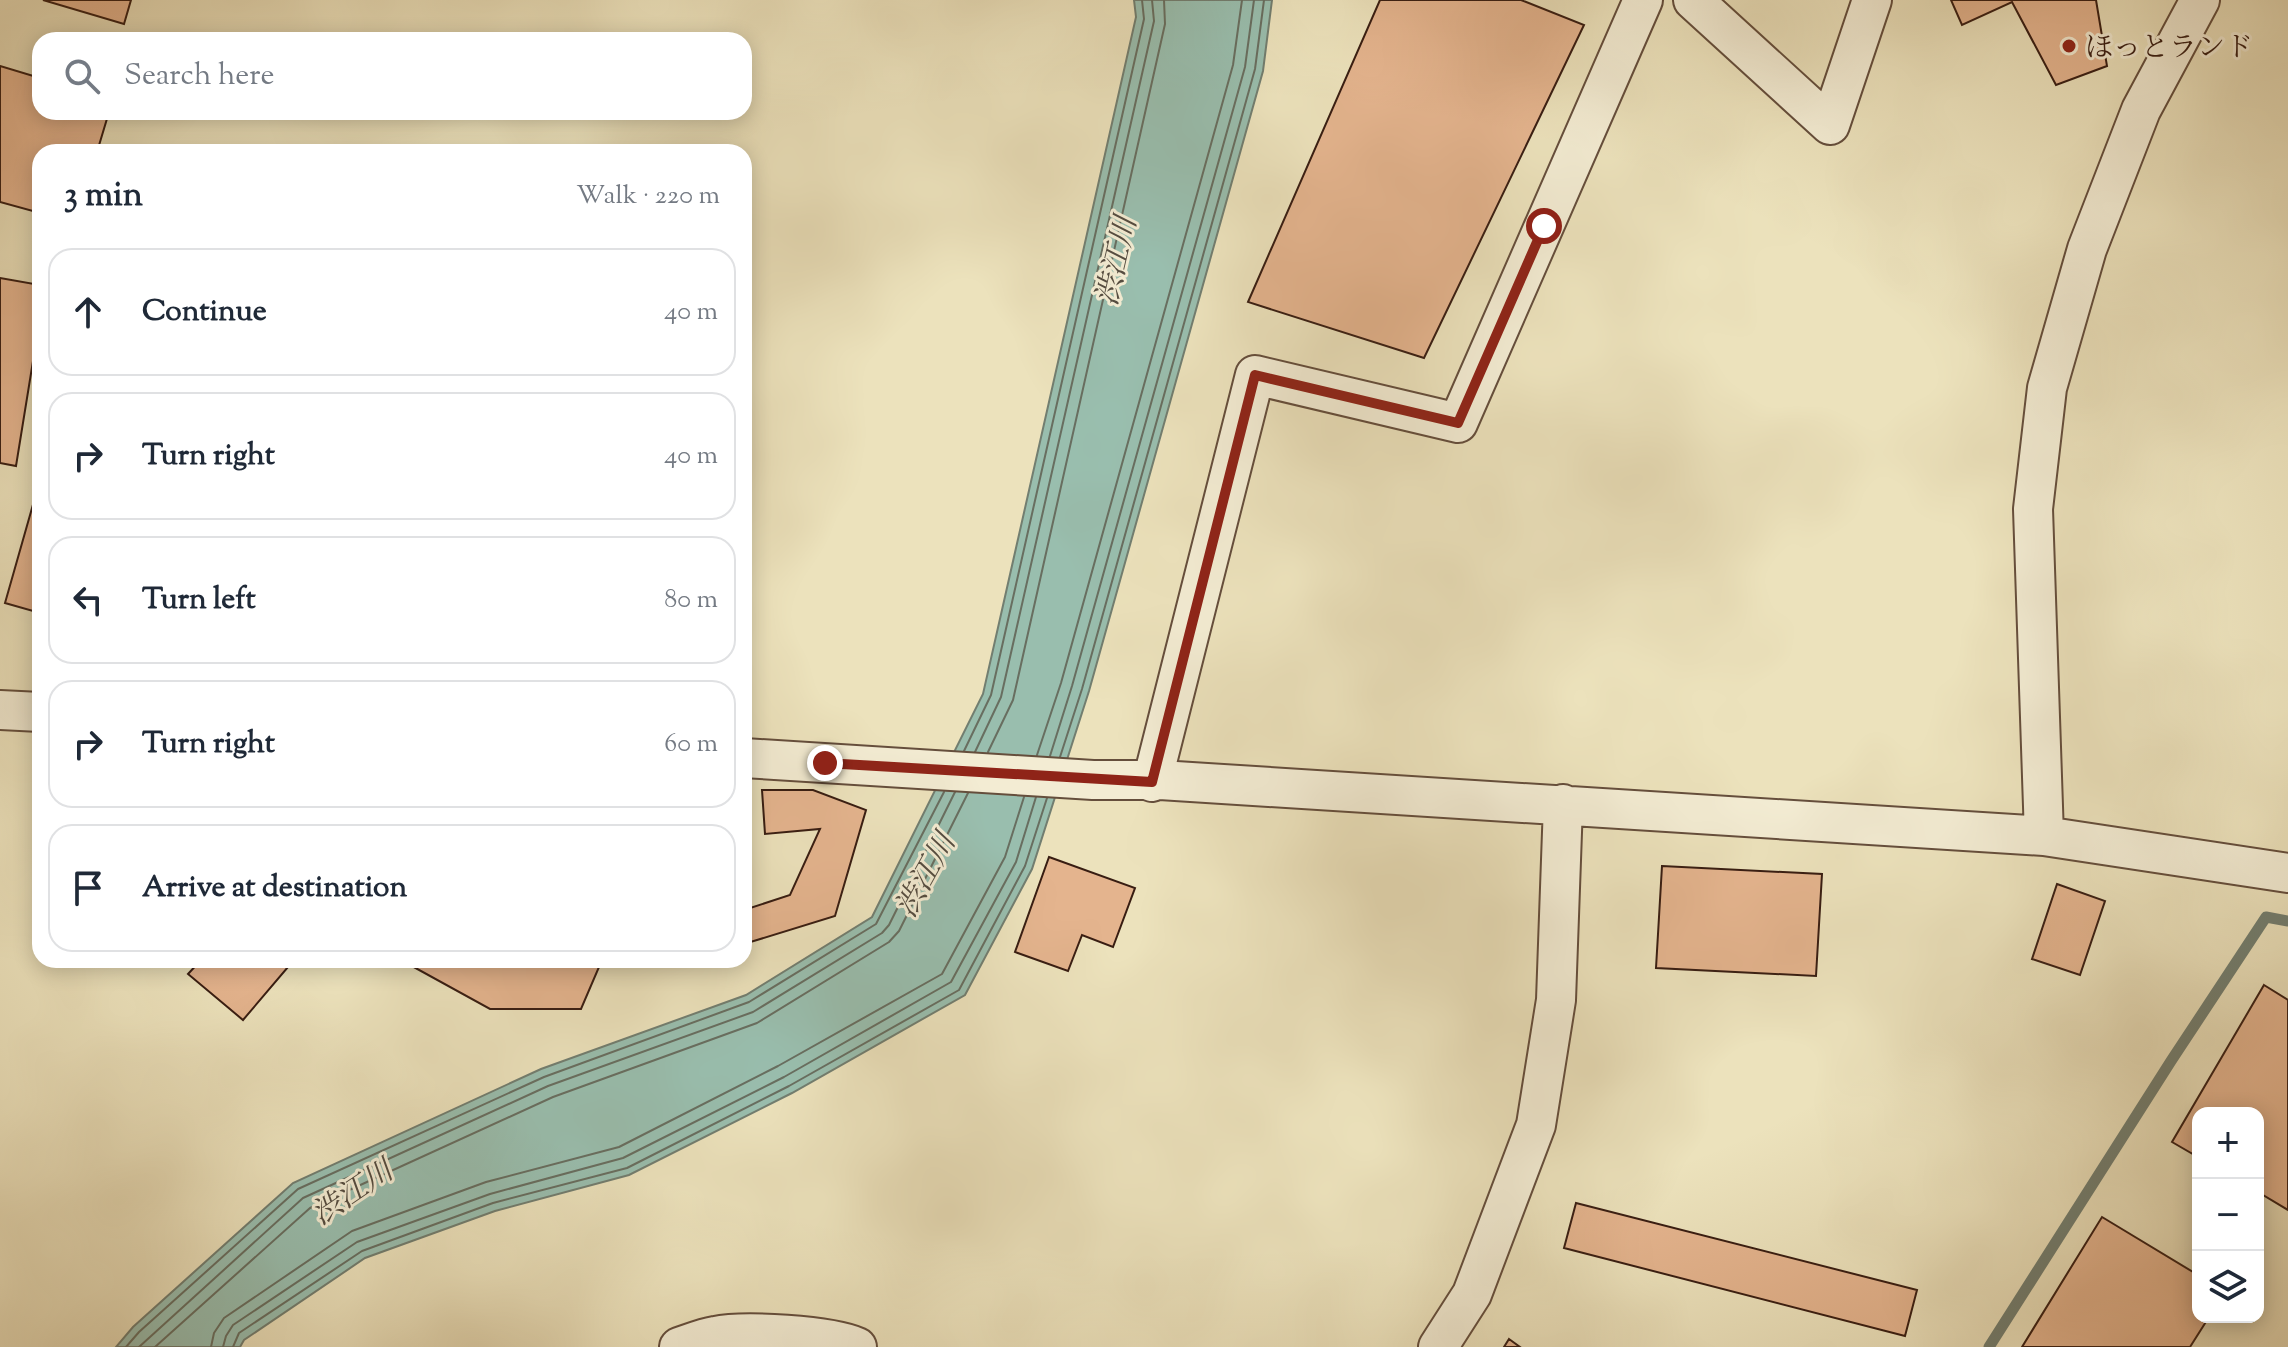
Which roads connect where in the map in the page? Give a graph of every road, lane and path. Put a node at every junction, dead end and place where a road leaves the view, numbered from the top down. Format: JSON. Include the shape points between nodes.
{"nodes":[{"id":1,"x":1643,"y":0,"type":"edge"},
{"id":2,"x":1693,"y":0,"type":"edge"},
{"id":3,"x":1872,"y":0,"type":"edge"},
{"id":4,"x":2200,"y":0,"type":"edge"},
{"id":5,"x":0,"y":710,"type":"edge"},
{"id":6,"x":32,"y":712,"type":"edge"},
{"id":7,"x":752,"y":759,"type":"edge"},
{"id":8,"x":1152,"y":782,"type":"junction"},
{"id":9,"x":1563,"y":804,"type":"junction"},
{"id":10,"x":2044,"y":836,"type":"junction"},
{"id":11,"x":2288,"y":873,"type":"edge"},
{"id":12,"x":679,"y":1347,"type":"edge"},
{"id":13,"x":857,"y":1347,"type":"edge"},
{"id":14,"x":1438,"y":1347,"type":"edge"}],
"edges":[{"from":1,"to":8,"type":"street","via":[[1458,423],[1255,375]]},
{"from":2,"to":3,"type":"street","via":[[1830,125]]},
{"from":4,"to":10,"type":"street","via":[[2141,110],[2087,249],[2047,388],[2033,509]]},
{"from":5,"to":6,"type":"street"},
{"from":7,"to":8,"type":"street"},
{"from":8,"to":9,"type":"street"},
{"from":9,"to":10,"type":"street"},
{"from":9,"to":14,"type":"street","via":[[1556,1000],[1536,1125],[1472,1294]]},
{"from":10,"to":11,"type":"street"},
{"from":12,"to":13,"type":"street","via":[[716,1335],[798,1335]]}]}
